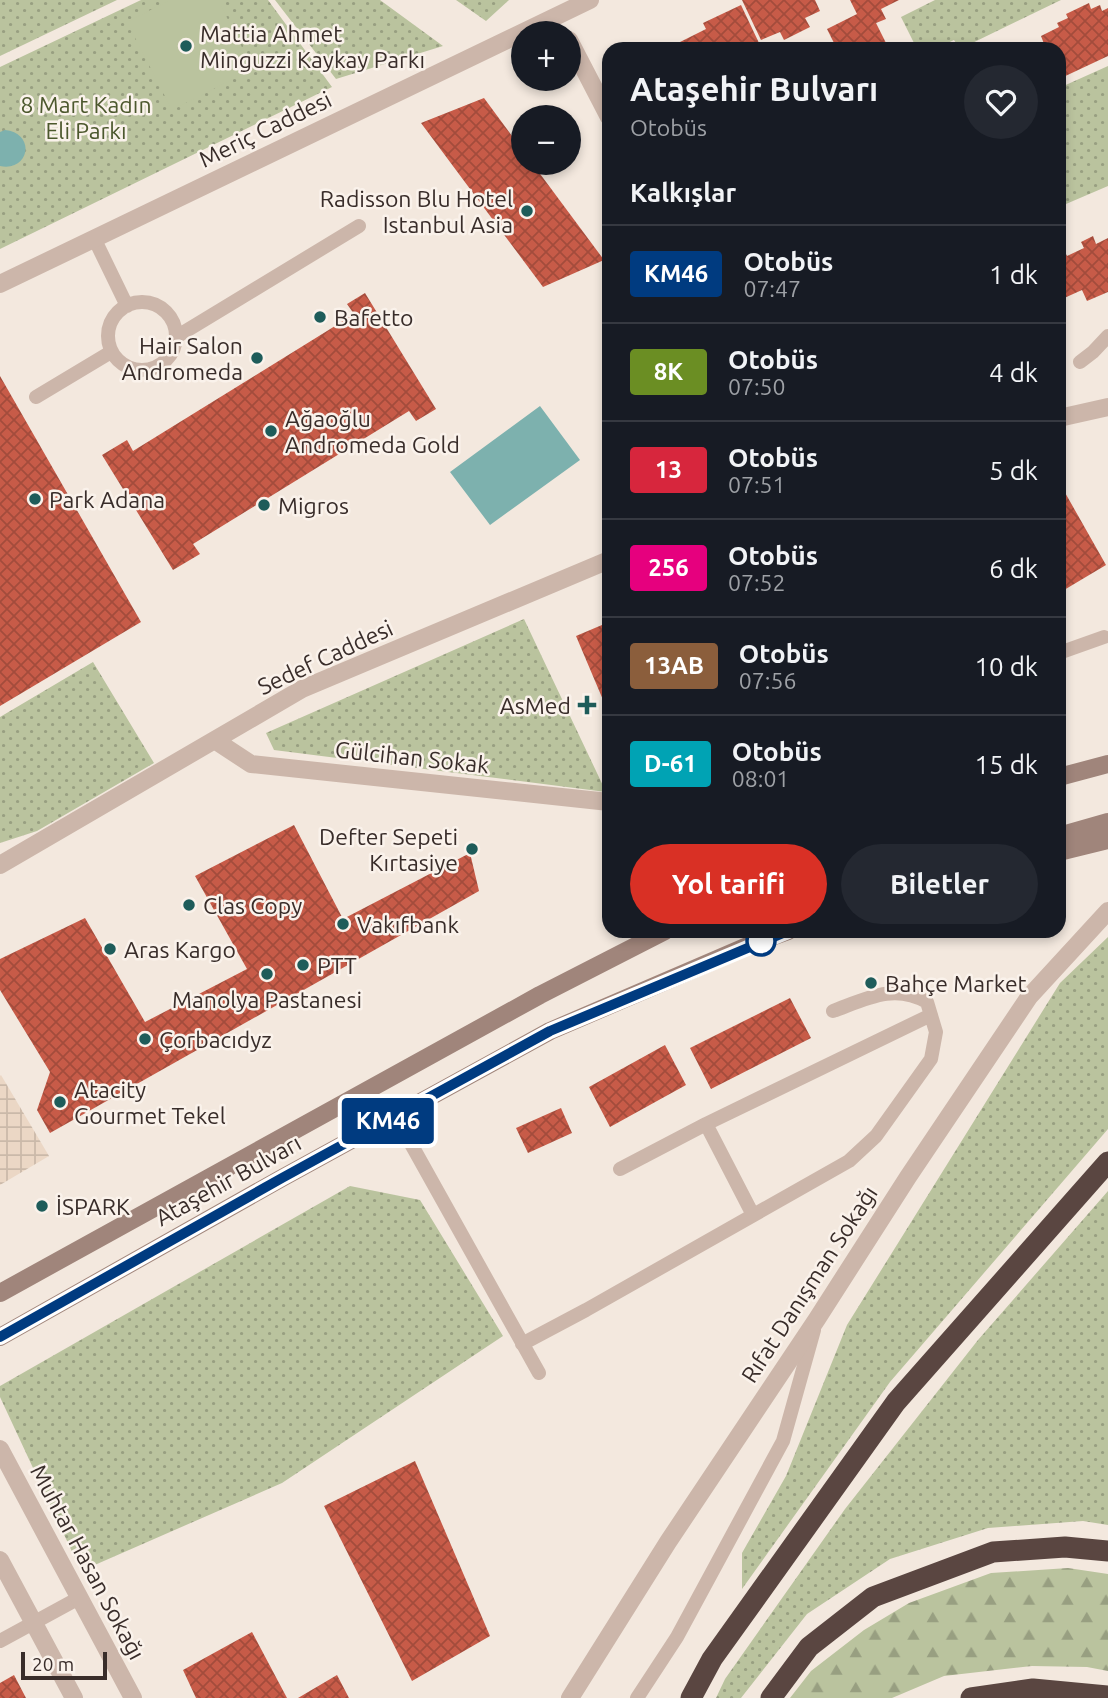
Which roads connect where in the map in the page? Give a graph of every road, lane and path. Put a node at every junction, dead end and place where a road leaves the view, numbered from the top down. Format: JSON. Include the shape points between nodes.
{"nodes":[{"id":1,"x":590,"y":0,"type":"edge"},
{"id":2,"x":552,"y":8,"type":"edge"},
{"id":3,"x":581,"y":63,"type":"edge"},
{"id":4,"x":602,"y":104,"type":"edge"},
{"id":5,"x":359,"y":226,"type":"dead end"},
{"id":6,"x":94,"y":239,"type":"junction"},
{"id":7,"x":0,"y":284,"type":"edge"},
{"id":8,"x":127,"y":306,"type":"junction"},
{"id":9,"x":1108,"y":336,"type":"edge"},
{"id":10,"x":176,"y":337,"type":"junction"},
{"id":11,"x":111,"y":352,"type":"junction"},
{"id":12,"x":1080,"y":362,"type":"dead end"},
{"id":13,"x":36,"y":397,"type":"dead end"},
{"id":14,"x":1108,"y":407,"type":"edge"},
{"id":15,"x":1066,"y":416,"type":"edge"},
{"id":16,"x":602,"y":563,"type":"edge"},
{"id":17,"x":1104,"y":637,"type":"dead end"},
{"id":18,"x":1066,"y":651,"type":"edge"},
{"id":19,"x":216,"y":741,"type":"junction"},
{"id":20,"x":1108,"y":764,"type":"edge"},
{"id":21,"x":1066,"y":775,"type":"edge"},
{"id":22,"x":602,"y":801,"type":"edge"},
{"id":23,"x":1108,"y":822,"type":"edge"},
{"id":24,"x":1066,"y":834,"type":"edge"},
{"id":25,"x":1108,"y":840,"type":"edge"},
{"id":26,"x":1066,"y":850,"type":"edge"},
{"id":27,"x":0,"y":865,"type":"edge"},
{"id":28,"x":1108,"y":911,"type":"edge"},
{"id":29,"x":651,"y":938,"type":"edge"},
{"id":30,"x":769,"y":938,"type":"edge"},
{"id":31,"x":833,"y":1011,"type":"dead end"},
{"id":32,"x":931,"y":1015,"type":"junction"},
{"id":33,"x":397,"y":1117,"type":"junction"},
{"id":34,"x":706,"y":1124,"type":"junction"},
{"id":35,"x":1108,"y":1162,"type":"edge"},
{"id":36,"x":621,"y":1169,"type":"dead end"},
{"id":37,"x":753,"y":1215,"type":"junction"},
{"id":38,"x":0,"y":1293,"type":"edge"},
{"id":39,"x":817,"y":1319,"type":"junction"},
{"id":40,"x":0,"y":1338,"type":"edge"},
{"id":41,"x":522,"y":1344,"type":"junction"},
{"id":42,"x":539,"y":1373,"type":"dead end"},
{"id":43,"x":0,"y":1449,"type":"edge"},
{"id":44,"x":1108,"y":1551,"type":"edge"},
{"id":45,"x":0,"y":1560,"type":"edge"},
{"id":46,"x":79,"y":1598,"type":"junction"},
{"id":47,"x":34,"y":1622,"type":"junction"},
{"id":48,"x":0,"y":1642,"type":"edge"},
{"id":49,"x":1108,"y":1696,"type":"edge"},
{"id":50,"x":74,"y":1698,"type":"edge"},
{"id":51,"x":133,"y":1698,"type":"edge"},
{"id":52,"x":570,"y":1698,"type":"edge"},
{"id":53,"x":637,"y":1698,"type":"edge"},
{"id":54,"x":691,"y":1698,"type":"edge"},
{"id":55,"x":771,"y":1698,"type":"edge"},
{"id":56,"x":971,"y":1698,"type":"edge"}],
"edges":[{"from":1,"to":2,"type":"street","name":"Meriç Caddesi"},
{"from":2,"to":6,"type":"street","name":"Meriç Caddesi"},
{"from":3,"to":4,"type":"street"},
{"from":5,"to":10,"type":"lane"},
{"from":6,"to":7,"type":"street","name":"Meriç Caddesi"},
{"from":6,"to":8,"type":"lane"},
{"from":8,"to":10,"type":"lane","via":[[138,302],[160,308],[169,315]]},
{"from":8,"to":11,"type":"lane","via":[[111,321]]},
{"from":9,"to":12,"type":"lane"},
{"from":10,"to":11,"type":"lane","via":[[168,358],[148,370],[127,367]]},
{"from":11,"to":13,"type":"lane"},
{"from":14,"to":15,"type":"street"},
{"from":16,"to":19,"type":"street","name":"Sedef Caddesi","via":[[302,690]]},
{"from":17,"to":18,"type":"lane"},
{"from":19,"to":22,"type":"street","name":"Gülcihan Sokak","via":[[251,764]]},
{"from":19,"to":27,"type":"street","name":"Sedef Caddesi"},
{"from":20,"to":21,"type":"main road"},
{"from":23,"to":24,"type":"main road"},
{"from":25,"to":26,"type":"main road"},
{"from":28,"to":39,"type":"street","name":"Rıfat Danışman Sokağı","via":[[1029,998]]},
{"from":29,"to":38,"type":"main road","name":"Ataşehir Bulvarı"},
{"from":30,"to":33,"type":"main road","name":"Ataşehir Bulvarı","via":[[550,1031]]},
{"from":31,"to":32,"type":"lane","via":[[883,993],[914,995],[927,1002]]},
{"from":32,"to":34,"type":"lane"},
{"from":32,"to":37,"type":"lane","via":[[936,1032],[931,1059],[876,1136],[849,1161]]},
{"from":33,"to":40,"type":"main road","name":"Ataşehir Bulvarı"},
{"from":33,"to":41,"type":"lane"},
{"from":34,"to":36,"type":"lane"},
{"from":34,"to":37,"type":"lane"},
{"from":35,"to":54,"type":"highway","via":[[896,1402],[712,1660]]},
{"from":37,"to":41,"type":"lane"},
{"from":39,"to":52,"type":"street","name":"Rıfat Danışman Sokağı"},
{"from":39,"to":53,"type":"lane","via":[[783,1441],[677,1637]]},
{"from":41,"to":42,"type":"lane"},
{"from":43,"to":46,"type":"street","name":"Muhtar Hasan Sokağı"},
{"from":44,"to":55,"type":"highway","via":[[1065,1546],[993,1552],[873,1597],[809,1647]]},
{"from":45,"to":47,"type":"street"},
{"from":46,"to":47,"type":"lane"},
{"from":46,"to":51,"type":"street","name":"Muhtar Hasan Sokağı"},
{"from":47,"to":48,"type":"lane"},
{"from":47,"to":50,"type":"street"},
{"from":49,"to":56,"type":"highway","via":[[1033,1689]]}]}
